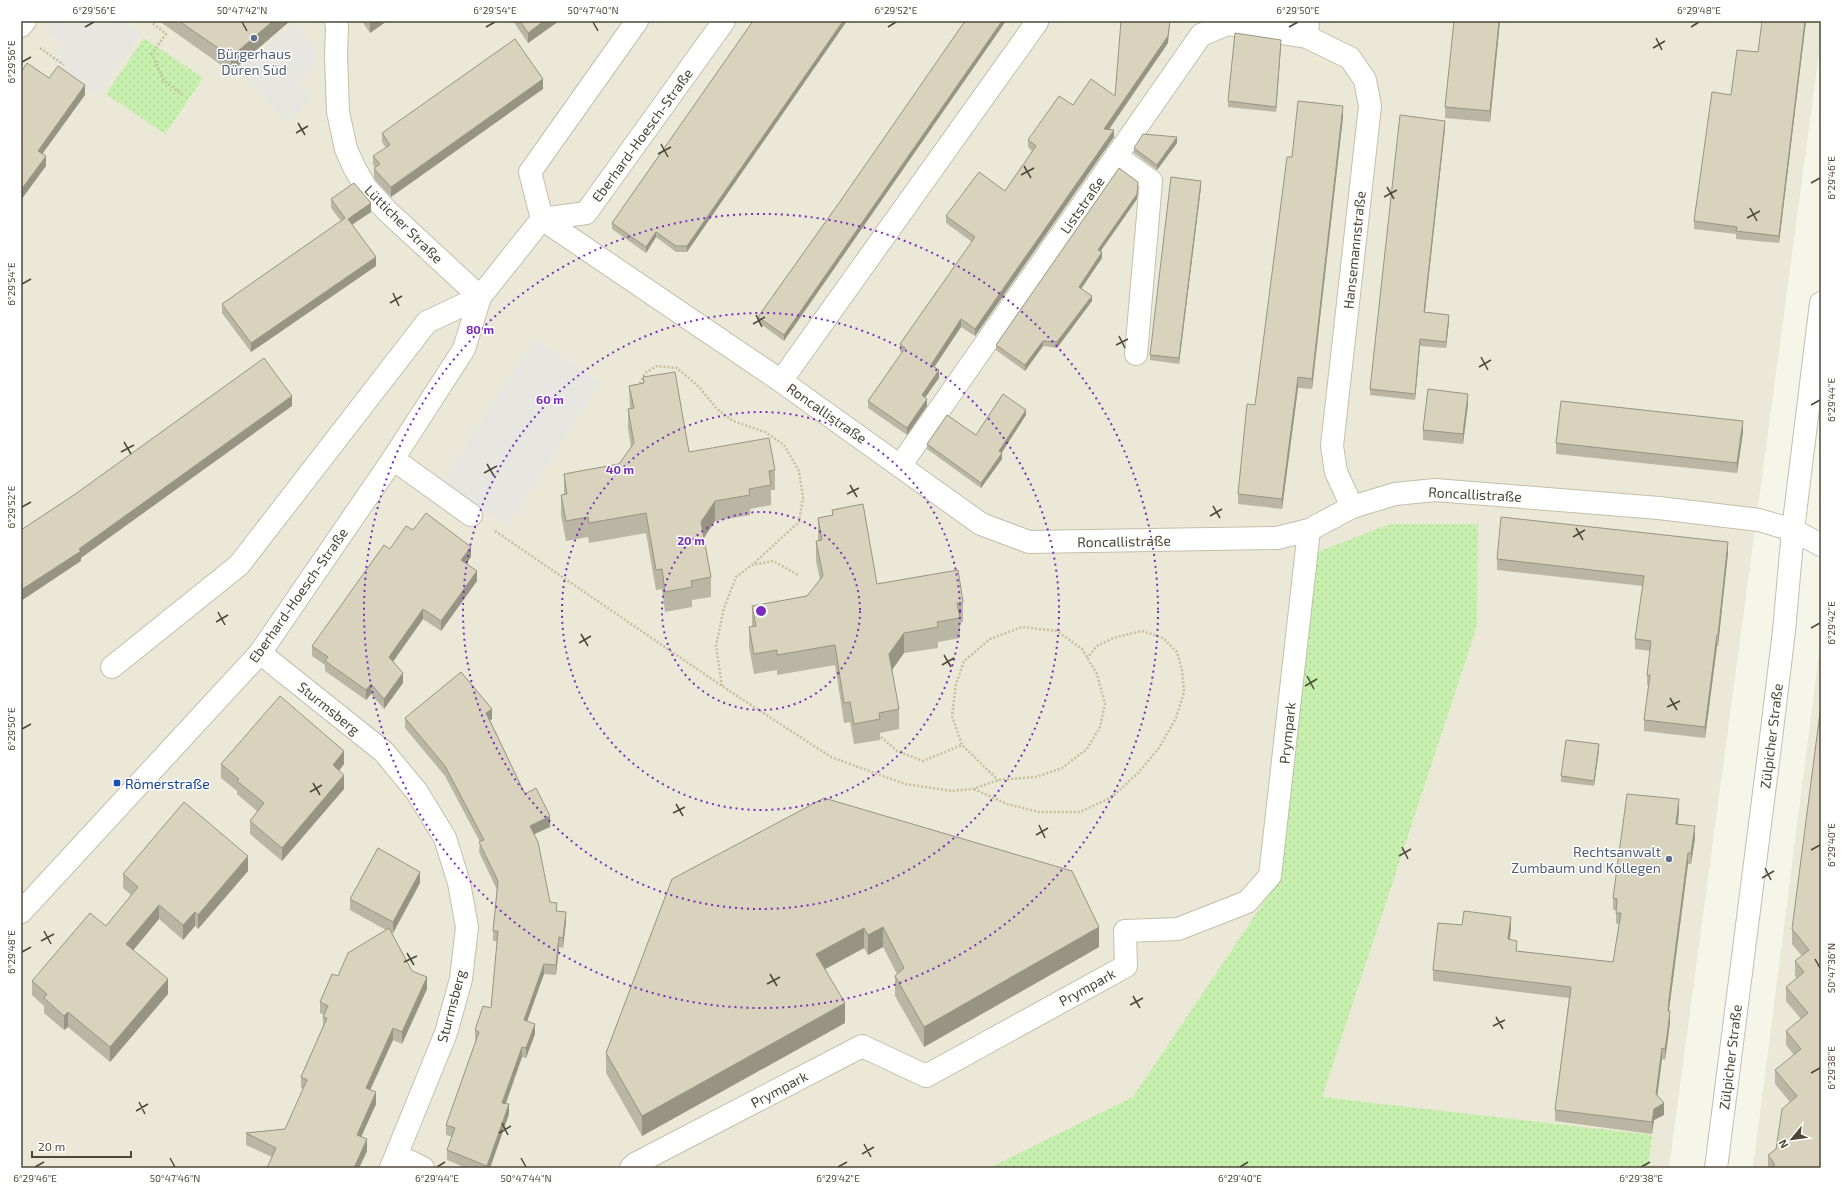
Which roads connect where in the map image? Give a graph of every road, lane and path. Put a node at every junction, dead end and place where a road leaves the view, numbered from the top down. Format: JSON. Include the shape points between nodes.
{"nodes":[{"id":1,"x":25,"y":21,"type":"edge"},
{"id":2,"x":150,"y":21,"type":"edge"},
{"id":3,"x":336,"y":21,"type":"edge"},
{"id":4,"x":637,"y":21,"type":"edge"},
{"id":5,"x":724,"y":21,"type":"edge"},
{"id":6,"x":1037,"y":22,"type":"edge"},
{"id":7,"x":21,"y":26,"type":"edge"},
{"id":8,"x":1308,"y":29,"type":"edge"},
{"id":9,"x":34,"y":44,"type":"dead end"},
{"id":10,"x":64,"y":65,"type":"dead end"},
{"id":11,"x":183,"y":95,"type":"dead end"},
{"id":12,"x":1116,"y":156,"type":"junction"},
{"id":13,"x":542,"y":219,"type":"junction"},
{"id":14,"x":480,"y":297,"type":"junction"},
{"id":15,"x":1821,"y":303,"type":"edge"},
{"id":16,"x":1136,"y":354,"type":"dead end"},
{"id":17,"x":781,"y":381,"type":"junction"},
{"id":18,"x":637,"y":387,"type":"edge"},
{"id":19,"x":393,"y":459,"type":"junction"},
{"id":20,"x":900,"y":466,"type":"junction"},
{"id":21,"x":1352,"y":507,"type":"junction"},
{"id":22,"x":471,"y":515,"type":"joint"},
{"id":23,"x":1309,"y":530,"type":"junction"},
{"id":24,"x":1793,"y":530,"type":"junction"},
{"id":25,"x":1821,"y":545,"type":"edge"},
{"id":26,"x":752,"y":565,"type":"junction"},
{"id":27,"x":798,"y":575,"type":"dead end"},
{"id":28,"x":260,"y":653,"type":"junction"},
{"id":29,"x":1087,"y":658,"type":"junction"},
{"id":30,"x":112,"y":667,"type":"dead end"},
{"id":31,"x":722,"y":686,"type":"junction"},
{"id":32,"x":881,"y":737,"type":"edge"},
{"id":33,"x":962,"y":745,"type":"junction"},
{"id":34,"x":998,"y":780,"type":"junction"},
{"id":35,"x":973,"y":789,"type":"junction"},
{"id":36,"x":21,"y":912,"type":"edge"},
{"id":37,"x":394,"y":1162,"type":"edge"},
{"id":38,"x":423,"y":1168,"type":"edge"},
{"id":39,"x":631,"y":1168,"type":"edge"},
{"id":40,"x":1716,"y":1168,"type":"edge"}],
"edges":[{"from":1,"to":7,"type":"street"},
{"from":2,"to":11,"type":"path","via":[[166,34],[152,54],[164,81]]},
{"from":3,"to":14,"type":"street","name":"Lütticher Straße","via":[[338,112],[346,149],[354,167],[366,188],[386,210]]},
{"from":4,"to":13,"type":"street","via":[[530,172]]},
{"from":5,"to":13,"type":"street","name":"Eberhard-Hoesch-Straße","via":[[586,213]]},
{"from":6,"to":17,"type":"street"},
{"from":8,"to":12,"type":"street","name":"Liststraße","via":[[1227,24],[1201,35]]},
{"from":8,"to":21,"type":"street","name":"Hansemannstraße","via":[[1350,58],[1365,80],[1370,106],[1332,446],[1336,472]]},
{"from":9,"to":10,"type":"path"},
{"from":12,"to":16,"type":"street","via":[[1151,181]]},
{"from":12,"to":20,"type":"street","name":"Liststraße"},
{"from":13,"to":14,"type":"street","name":"Eberhard-Hoesch-Straße"},
{"from":13,"to":17,"type":"street","name":"Roncallistraße"},
{"from":14,"to":19,"type":"street","name":"Eberhard-Hoesch-Straße","via":[[464,349]]},
{"from":14,"to":30,"type":"street","name":"Eberhard-Hoesch-Straße","via":[[428,322],[239,565]]},
{"from":15,"to":24,"type":"street","name":"Zülpicher Straße"},
{"from":17,"to":20,"type":"street","name":"Roncallistraße"},
{"from":18,"to":26,"type":"path","via":[[645,373],[657,366],[677,368],[698,386],[717,409],[733,421],[765,432],[784,445],[799,471],[803,498],[799,522]]},
{"from":19,"to":22,"type":"street"},
{"from":19,"to":28,"type":"street","name":"Eberhard-Hoesch-Straße"},
{"from":20,"to":23,"type":"street","name":"Roncallistraße","via":[[981,524],[1029,542],[1254,539],[1277,538]]},
{"from":21,"to":23,"type":"street","name":"Roncallistraße"},
{"from":21,"to":24,"type":"street","name":"Roncallistraße","via":[[1395,494],[1435,490],[1659,508],[1759,520]]},
{"from":22,"to":31,"type":"path"},
{"from":23,"to":39,"type":"street","name":"Prympark","via":[[1270,876],[1247,902],[1178,929],[1125,931],[1126,966],[926,1076],[862,1046]]},
{"from":24,"to":25,"type":"street","name":"Roncallistraße"},
{"from":24,"to":40,"type":"street","name":"Zülpicher Straße","via":[[1784,632]]},
{"from":26,"to":27,"type":"path","via":[[772,561]]},
{"from":26,"to":31,"type":"path","via":[[736,577],[724,608],[716,646]]},
{"from":28,"to":36,"type":"street","name":"Eberhard-Hoesch-Straße"},
{"from":28,"to":37,"type":"street","name":"Sturmsberg","via":[[384,752],[417,792],[445,838],[459,882],[467,927],[461,979],[446,1033]]},
{"from":29,"to":33,"type":"path","via":[[1082,649],[1057,631],[1022,627],[990,639],[964,662],[956,684],[952,716]]},
{"from":29,"to":34,"type":"path","via":[[1097,674],[1105,704],[1100,727],[1087,749],[1062,768],[1042,775]]},
{"from":29,"to":35,"type":"path","via":[[1097,646],[1113,638],[1142,631],[1163,638],[1177,652],[1184,692],[1176,718],[1159,748],[1138,773],[1112,797],[1080,812],[1039,812],[1007,804]]},
{"from":31,"to":35,"type":"path","via":[[831,757],[905,784],[952,791]]},
{"from":32,"to":33,"type":"path","via":[[897,751],[923,761]]},
{"from":33,"to":34,"type":"path"},
{"from":34,"to":35,"type":"path"},
{"from":37,"to":38,"type":"street"}]}
